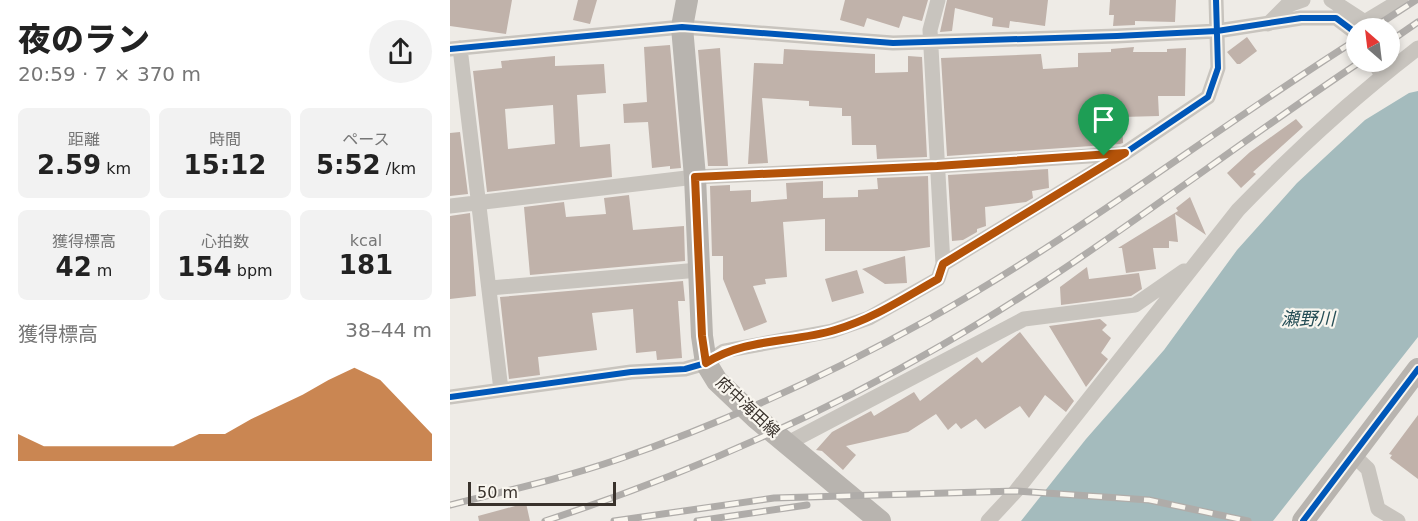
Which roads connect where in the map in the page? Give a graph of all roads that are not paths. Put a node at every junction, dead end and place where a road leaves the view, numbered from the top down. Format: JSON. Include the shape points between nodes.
{"nodes":[{"id":1,"x":687,"y":0,"type":"edge"},
{"id":2,"x":938,"y":0,"type":"edge"},
{"id":3,"x":1216,"y":0,"type":"edge"},
{"id":4,"x":1303,"y":0,"type":"edge"},
{"id":5,"x":1331,"y":0,"type":"edge"},
{"id":6,"x":1401,"y":0,"type":"edge"},
{"id":7,"x":1348,"y":18,"type":"edge"},
{"id":8,"x":1373,"y":18,"type":"edge"},
{"id":9,"x":1346,"y":23,"type":"edge"},
{"id":10,"x":1268,"y":24,"type":"junction"},
{"id":11,"x":682,"y":27,"type":"junction"},
{"id":12,"x":1217,"y":31,"type":"junction"},
{"id":13,"x":931,"y":42,"type":"junction"},
{"id":14,"x":455,"y":48,"type":"edge"},
{"id":15,"x":1418,"y":48,"type":"edge"},
{"id":16,"x":1380,"y":72,"type":"edge"},
{"id":17,"x":1382,"y":75,"type":"junction"},
{"id":18,"x":1125,"y":153,"type":"junction"},
{"id":19,"x":937,"y":166,"type":"junction"},
{"id":20,"x":695,"y":177,"type":"junction"},
{"id":21,"x":478,"y":202,"type":"junction"},
{"id":22,"x":450,"y":206,"type":"edge"},
{"id":23,"x":1197,"y":262,"type":"junction"},
{"id":24,"x":943,"y":264,"type":"junction"},
{"id":25,"x":699,"y":270,"type":"junction"},
{"id":26,"x":490,"y":288,"type":"junction"},
{"id":27,"x":706,"y":363,"type":"junction"},
{"id":28,"x":1418,"y":369,"type":"edge"},
{"id":29,"x":501,"y":390,"type":"junction"},
{"id":30,"x":450,"y":397,"type":"edge"},
{"id":31,"x":788,"y":443,"type":"junction"},
{"id":32,"x":1352,"y":454,"type":"junction"},
{"id":33,"x":880,"y":521,"type":"edge"},
{"id":34,"x":988,"y":521,"type":"edge"},
{"id":35,"x":1303,"y":521,"type":"edge"},
{"id":36,"x":1398,"y":521,"type":"edge"}],
"edges":[{"from":1,"to":11,"type":"main road","name":"府中海田線"},
{"from":2,"to":13,"type":"street"},
{"from":3,"to":12,"type":"street"},
{"from":4,"to":10,"type":"street","via":[[1286,6]]},
{"from":5,"to":7,"type":"street"},
{"from":6,"to":8,"type":"street"},
{"from":9,"to":10,"type":"street","via":[[1335,18],[1301,18]]},
{"from":10,"to":12,"type":"street"},
{"from":11,"to":13,"type":"street","via":[[893,43]]},
{"from":11,"to":14,"type":"street"},
{"from":11,"to":20,"type":"main road","name":"府中海田線"},
{"from":12,"to":13,"type":"street"},
{"from":12,"to":18,"type":"street","via":[[1218,68],[1208,97]]},
{"from":13,"to":19,"type":"street"},
{"from":14,"to":21,"type":"street"},
{"from":15,"to":17,"type":"street"},
{"from":16,"to":17,"type":"street"},
{"from":17,"to":23,"type":"street","via":[[1277,170],[1238,210]]},
{"from":18,"to":19,"type":"street"},
{"from":18,"to":24,"type":"street"},
{"from":19,"to":20,"type":"street"},
{"from":19,"to":24,"type":"street"},
{"from":20,"to":21,"type":"street"},
{"from":20,"to":25,"type":"main road","name":"府中海田線"},
{"from":21,"to":22,"type":"street"},
{"from":21,"to":26,"type":"street"},
{"from":23,"to":31,"type":"street","via":[[1134,305],[1024,318]]},
{"from":23,"to":34,"type":"street"},
{"from":24,"to":27,"type":"street","via":[[938,279],[870,318],[832,331],[724,351]]},
{"from":25,"to":26,"type":"street"},
{"from":25,"to":27,"type":"main road","name":"府中海田線"},
{"from":26,"to":29,"type":"street"},
{"from":27,"to":29,"type":"street","via":[[685,369],[631,372]]},
{"from":27,"to":31,"type":"main road","name":"府中海田線","via":[[717,381]]},
{"from":28,"to":32,"type":"main road"},
{"from":29,"to":30,"type":"street"},
{"from":31,"to":33,"type":"main road","name":"府中海田線"},
{"from":32,"to":35,"type":"main road"},
{"from":32,"to":36,"type":"street","via":[[1368,469],[1378,509]]}]}
